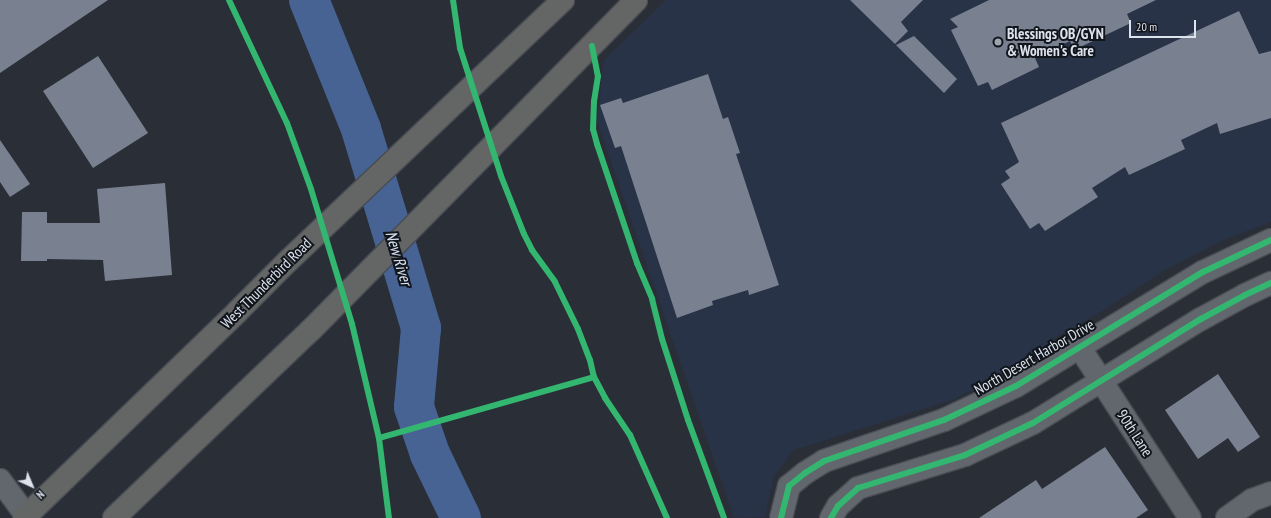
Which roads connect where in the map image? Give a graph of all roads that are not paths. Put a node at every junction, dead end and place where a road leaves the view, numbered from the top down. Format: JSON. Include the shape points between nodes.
{"nodes":[{"id":1,"x":563,"y":0,"type":"edge"},
{"id":2,"x":636,"y":0,"type":"edge"},
{"id":3,"x":1271,"y":240,"type":"edge"},
{"id":4,"x":1271,"y":284,"type":"edge"},
{"id":5,"x":1080,"y":348,"type":"junction"},
{"id":6,"x":1101,"y":381,"type":"junction"},
{"id":7,"x":0,"y":480,"type":"edge"},
{"id":8,"x":1271,"y":493,"type":"edge"},
{"id":9,"x":26,"y":517,"type":"edge"},
{"id":10,"x":114,"y":518,"type":"edge"},
{"id":11,"x":781,"y":518,"type":"edge"},
{"id":12,"x":831,"y":518,"type":"edge"},
{"id":13,"x":1190,"y":518,"type":"edge"},
{"id":14,"x":1227,"y":518,"type":"edge"}],
"edges":[{"from":1,"to":9,"type":"main road","name":"West Thunderbird Road","via":[[288,261]]},
{"from":2,"to":10,"type":"main road","via":[[312,330]]},
{"from":3,"to":5,"type":"street","name":"North Desert Harbor Drive","via":[[1202,272]]},
{"from":4,"to":6,"type":"street","via":[[1245,294],[1201,319]]},
{"from":5,"to":6,"type":"street","name":"90th Lane"},
{"from":5,"to":11,"type":"street","name":"North Desert Harbor Drive","via":[[1016,386],[944,420],[824,461],[789,486]]},
{"from":6,"to":12,"type":"street","via":[[1033,423],[965,455],[858,488],[838,506]]},
{"from":6,"to":13,"type":"street","name":"90th Lane"},
{"from":7,"to":9,"type":"street"},
{"from":8,"to":14,"type":"street","via":[[1252,500]]}]}
